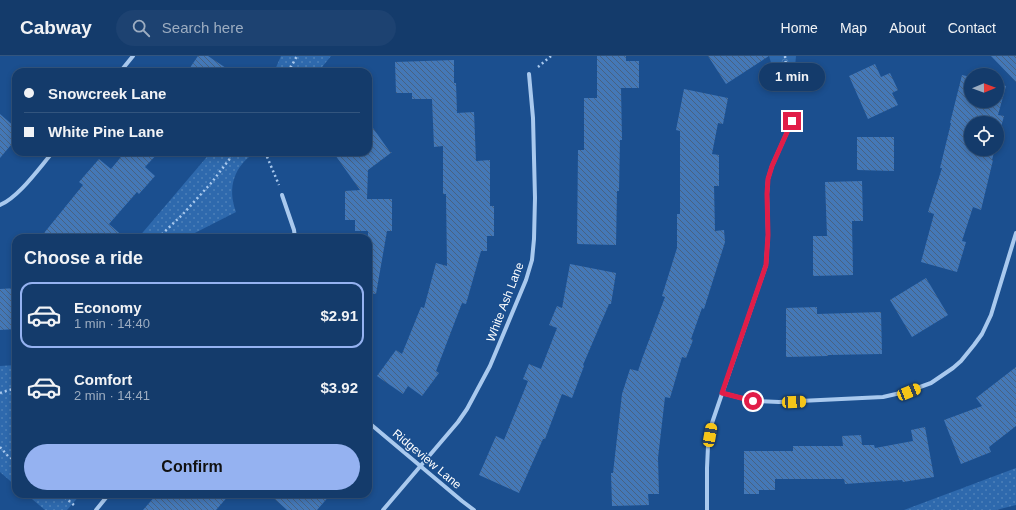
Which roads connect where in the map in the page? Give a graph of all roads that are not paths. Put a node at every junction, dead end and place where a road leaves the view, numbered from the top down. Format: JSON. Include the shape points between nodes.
{"nodes":[{"id":1,"x":133,"y":56,"type":"edge"},
{"id":2,"x":123,"y":68,"type":"edge"},
{"id":3,"x":529,"y":74,"type":"road end"},
{"id":4,"x":792,"y":121,"type":"dead end"},
{"id":5,"x":49,"y":156,"type":"edge"},
{"id":6,"x":282,"y":195,"type":"road end"},
{"id":7,"x":0,"y":205,"type":"edge"},
{"id":8,"x":1016,"y":233,"type":"edge"},
{"id":9,"x":294,"y":234,"type":"edge"},
{"id":10,"x":722,"y":393,"type":"junction"},
{"id":11,"x":372,"y":425,"type":"edge"},
{"id":12,"x":420,"y":466,"type":"junction"},
{"id":13,"x":106,"y":498,"type":"edge"},
{"id":14,"x":96,"y":510,"type":"edge"},
{"id":15,"x":382,"y":510,"type":"edge"},
{"id":16,"x":474,"y":510,"type":"edge"},
{"id":17,"x":707,"y":510,"type":"edge"}],
"edges":[{"from":1,"to":2,"type":"street"},
{"from":3,"to":12,"type":"street","name":"White Ash Lane","via":[[535,198],[532,260],[490,366],[475,396],[458,422]]},
{"from":4,"to":10,"type":"street","via":[[768,179],[766,265]]},
{"from":5,"to":7,"type":"street","via":[[9,201]]},
{"from":6,"to":9,"type":"street"},
{"from":8,"to":10,"type":"street","via":[[991,315],[982,334],[953,368],[931,383],[909,392],[883,397],[803,401],[753,401]]},
{"from":10,"to":17,"type":"street","via":[[712,423],[708,446]]},
{"from":11,"to":12,"type":"street","name":"Ridgeview Lane"},
{"from":12,"to":15,"type":"street","name":"White Ash Lane"},
{"from":12,"to":16,"type":"street","name":"Ridgeview Lane"},
{"from":13,"to":14,"type":"street"}]}
